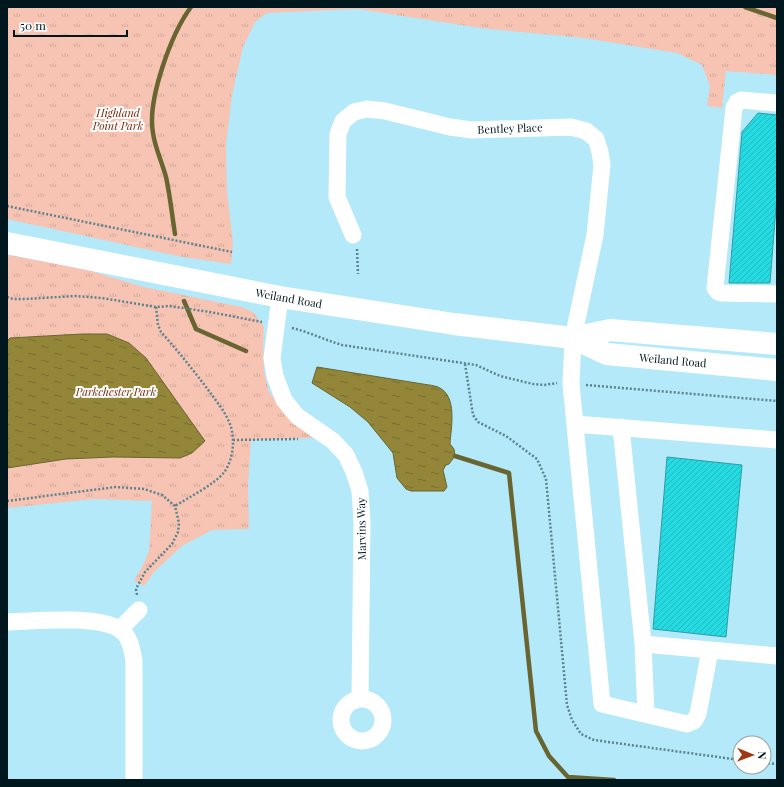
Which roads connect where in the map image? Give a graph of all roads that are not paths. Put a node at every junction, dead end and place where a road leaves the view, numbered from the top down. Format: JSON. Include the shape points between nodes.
{"nodes":[{"id":1,"x":777,"y":103,"type":"edge"},
{"id":2,"x":353,"y":235,"type":"road end"},
{"id":3,"x":7,"y":243,"type":"edge"},
{"id":4,"x":777,"y":294,"type":"edge"},
{"id":5,"x":280,"y":297,"type":"junction"},
{"id":6,"x":573,"y":338,"type":"junction"},
{"id":7,"x":777,"y":344,"type":"edge"},
{"id":8,"x":777,"y":370,"type":"edge"},
{"id":9,"x":575,"y":424,"type":"junction"},
{"id":10,"x":621,"y":427,"type":"junction"},
{"id":11,"x":777,"y":440,"type":"edge"},
{"id":12,"x":139,"y":610,"type":"road end"},
{"id":13,"x":7,"y":622,"type":"edge"},
{"id":14,"x":120,"y":629,"type":"junction"},
{"id":15,"x":643,"y":644,"type":"junction"},
{"id":16,"x":710,"y":650,"type":"junction"},
{"id":17,"x":777,"y":656,"type":"edge"},
{"id":18,"x":360,"y":698,"type":"dead end"},
{"id":19,"x":646,"y":714,"type":"junction"},
{"id":20,"x":134,"y":780,"type":"edge"}],
"edges":[{"from":1,"to":4,"type":"street","via":[[741,100],[736,102],[715,288],[722,293]]},
{"from":2,"to":6,"type":"street","name":"Bentley Place","via":[[337,197],[338,134],[343,121],[354,112],[367,109],[385,111],[472,130],[554,126],[586,131],[596,139],[602,165],[595,235]]},
{"from":3,"to":5,"type":"main road","name":"Weiland Road"},
{"from":5,"to":6,"type":"main road","name":"Weiland Road","via":[[454,324]]},
{"from":5,"to":18,"type":"street","name":"Marvins Way","via":[[272,358],[275,376],[284,400],[297,416],[333,441],[346,455],[360,491]]},
{"from":6,"to":7,"type":"main road","name":"Weiland Road","via":[[610,330]]},
{"from":6,"to":8,"type":"main road","name":"Weiland Road","via":[[607,354]]},
{"from":6,"to":9,"type":"street","name":"Bentley Place","via":[[571,384]]},
{"from":9,"to":10,"type":"street"},
{"from":9,"to":19,"type":"street","name":"Bentley Place","via":[[602,704]]},
{"from":10,"to":11,"type":"street"},
{"from":10,"to":15,"type":"street"},
{"from":12,"to":14,"type":"street"},
{"from":13,"to":14,"type":"street","via":[[100,622]]},
{"from":14,"to":20,"type":"street","via":[[130,642],[134,661]]},
{"from":15,"to":16,"type":"street"},
{"from":15,"to":19,"type":"street"},
{"from":16,"to":17,"type":"street"},
{"from":16,"to":19,"type":"street","via":[[698,714],[694,721],[687,724]]}]}
